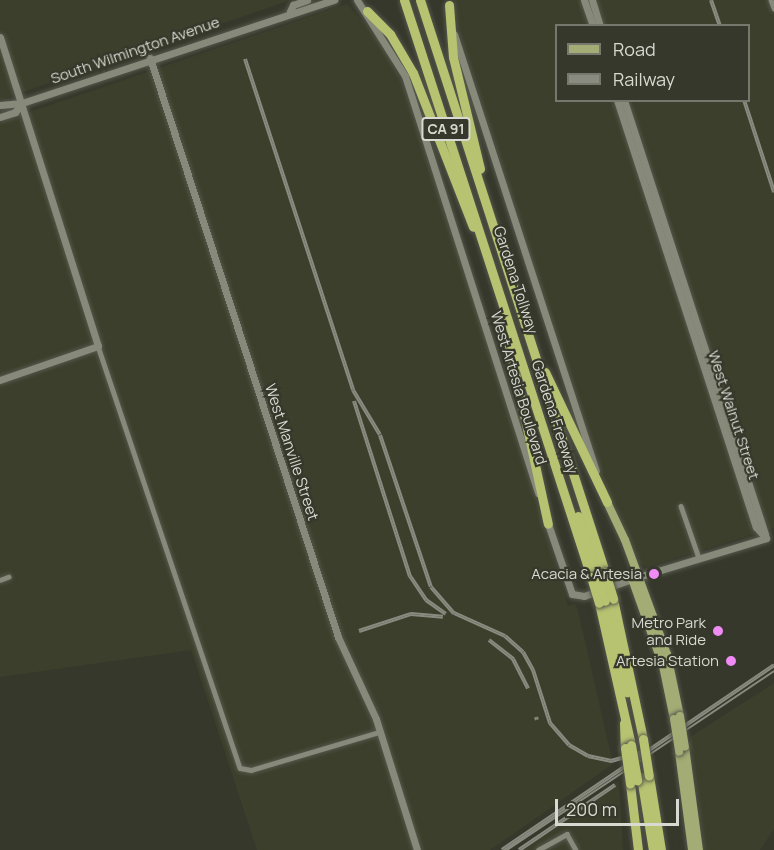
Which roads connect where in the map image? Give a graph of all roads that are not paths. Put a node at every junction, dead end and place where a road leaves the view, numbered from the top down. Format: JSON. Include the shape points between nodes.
{"nodes":[{"id":1,"x":307,"y":0,"type":"edge"},
{"id":2,"x":334,"y":0,"type":"edge"},
{"id":3,"x":357,"y":0,"type":"edge"},
{"id":4,"x":404,"y":0,"type":"edge"},
{"id":5,"x":413,"y":0,"type":"edge"},
{"id":6,"x":420,"y":0,"type":"edge"},
{"id":7,"x":584,"y":0,"type":"edge"},
{"id":8,"x":592,"y":0,"type":"edge"},
{"id":9,"x":771,"y":0,"type":"edge"},
{"id":10,"x":448,"y":3,"type":"edge"},
{"id":11,"x":774,"y":8,"type":"edge"},
{"id":12,"x":290,"y":11,"type":"junction"},
{"id":13,"x":367,"y":11,"type":"junction"},
{"id":14,"x":593,"y":14,"type":"junction"},
{"id":15,"x":592,"y":24,"type":"edge"},
{"id":16,"x":599,"y":24,"type":"edge"},
{"id":17,"x":0,"y":37,"type":"edge"},
{"id":18,"x":150,"y":58,"type":"junction"},
{"id":19,"x":618,"y":102,"type":"edge"},
{"id":20,"x":625,"y":102,"type":"edge"},
{"id":21,"x":22,"y":103,"type":"junction"},
{"id":22,"x":0,"y":105,"type":"edge"},
{"id":23,"x":0,"y":117,"type":"edge"},
{"id":24,"x":657,"y":211,"type":"junction"},
{"id":25,"x":500,"y":253,"type":"junction"},
{"id":26,"x":488,"y":259,"type":"junction"},
{"id":27,"x":498,"y":291,"type":"junction"},
{"id":28,"x":98,"y":346,"type":"junction"},
{"id":29,"x":536,"y":357,"type":"junction"},
{"id":30,"x":0,"y":380,"type":"edge"},
{"id":31,"x":607,"y":502,"type":"junction"},
{"id":32,"x":681,"y":506,"type":"dead end"},
{"id":33,"x":548,"y":524,"type":"junction"},
{"id":34,"x":774,"y":535,"type":"edge"},
{"id":35,"x":766,"y":538,"type":"junction"},
{"id":36,"x":699,"y":558,"type":"junction"},
{"id":37,"x":602,"y":562,"type":"junction"},
{"id":38,"x":598,"y":574,"type":"junction"},
{"id":39,"x":8,"y":577,"type":"dead end"},
{"id":40,"x":635,"y":578,"type":"junction"},
{"id":41,"x":0,"y":580,"type":"edge"},
{"id":42,"x":606,"y":601,"type":"junction"},
{"id":43,"x":379,"y":732,"type":"junction"},
{"id":44,"x":633,"y":744,"type":"junction"},
{"id":45,"x":639,"y":779,"type":"junction"},
{"id":46,"x":687,"y":786,"type":"junction"},
{"id":47,"x":654,"y":806,"type":"junction"},
{"id":48,"x":417,"y":850,"type":"edge"},
{"id":49,"x":538,"y":850,"type":"edge"},
{"id":50,"x":576,"y":850,"type":"edge"},
{"id":51,"x":638,"y":850,"type":"edge"},
{"id":52,"x":653,"y":850,"type":"edge"},
{"id":53,"x":661,"y":850,"type":"edge"},
{"id":54,"x":692,"y":850,"type":"edge"},
{"id":55,"x":699,"y":850,"type":"edge"}],
"edges":[{"from":1,"to":12,"type":"street","name":"South Wilmington Avenue","via":[[293,5]]},
{"from":2,"to":12,"type":"street","name":"South Wilmington Avenue"},
{"from":3,"to":13,"type":"street","name":"West Artesia Boulevard"},
{"from":4,"to":26,"type":"highway","name":"Gardena Freeway","number":"CA 91"},
{"from":5,"to":37,"type":"highway","name":"Gardena Tollway","via":[[595,558]]},
{"from":5,"to":38,"type":"highway","name":"Gardena Tollway"},
{"from":6,"to":25,"type":"highway","name":"Gardena Freeway","number":"CA 91"},
{"from":7,"to":14,"type":"street"},
{"from":8,"to":14,"type":"street"},
{"from":9,"to":11,"type":"street"},
{"from":10,"to":25,"type":"highway","via":[[453,57]]},
{"from":10,"to":31,"type":"street","via":[[456,40]]},
{"from":12,"to":18,"type":"street","name":"South Wilmington Avenue"},
{"from":13,"to":26,"type":"highway","via":[[390,34],[414,73],[450,175]]},
{"from":13,"to":33,"type":"street","name":"West Artesia Boulevard","via":[[394,55],[414,101]]},
{"from":14,"to":15,"type":"street"},
{"from":14,"to":16,"type":"street"},
{"from":17,"to":21,"type":"street"},
{"from":18,"to":21,"type":"street","name":"South Wilmington Avenue"},
{"from":18,"to":43,"type":"street","name":"West Manville Street","via":[[338,637]]},
{"from":19,"to":24,"type":"street","name":"West Walnut Street"},
{"from":20,"to":24,"type":"street","name":"West Walnut Street"},
{"from":21,"to":22,"type":"street","name":"South Wilmington Avenue"},
{"from":21,"to":23,"type":"street","name":"South Wilmington Avenue","via":[[15,112]]},
{"from":21,"to":28,"type":"street"},
{"from":24,"to":35,"type":"street","name":"West Walnut Street"},
{"from":25,"to":29,"type":"highway","name":"Gardena Freeway","number":"CA 91"},
{"from":26,"to":27,"type":"highway","name":"Gardena Freeway","number":"CA 91"},
{"from":27,"to":33,"type":"highway"},
{"from":27,"to":38,"type":"highway","name":"Gardena Freeway","number":"CA 91"},
{"from":28,"to":30,"type":"street"},
{"from":28,"to":43,"type":"street","via":[[240,768],[251,770]]},
{"from":29,"to":31,"type":"highway"},
{"from":29,"to":37,"type":"highway","name":"Gardena Freeway","number":"CA 91"},
{"from":31,"to":40,"type":"main road"},
{"from":32,"to":36,"type":"street"},
{"from":33,"to":40,"type":"street","name":"West Artesia Boulevard","via":[[572,594],[584,596]]},
{"from":34,"to":35,"type":"street"},
{"from":35,"to":36,"type":"street"},
{"from":36,"to":40,"type":"street"},
{"from":37,"to":38,"type":"highway","name":"Gardena Freeway","number":"CA 91"},
{"from":38,"to":42,"type":"highway","name":"Gardena Freeway","number":"CA 91","bridge":true},
{"from":38,"to":42,"type":"highway","name":"Gardena Freeway","number":"CA 91","bridge":true},
{"from":39,"to":41,"type":"street"},
{"from":40,"to":46,"type":"main road","bridge":true,"via":[[666,654]]},
{"from":42,"to":44,"type":"highway","name":"Gardena Freeway","number":"CA 91"},
{"from":42,"to":44,"type":"highway","name":"Gardena Freeway","number":"CA 91"},
{"from":43,"to":48,"type":"street","name":"West Manville Street"},
{"from":44,"to":45,"type":"highway","name":"Gardena Freeway","number":"CA 91","bridge":true},
{"from":44,"to":45,"type":"highway","bridge":true},
{"from":45,"to":47,"type":"highway","name":"Gardena Freeway","number":"CA 91"},
{"from":45,"to":51,"type":"highway"},
{"from":45,"to":52,"type":"highway"},
{"from":46,"to":54,"type":"main road"},
{"from":46,"to":55,"type":"main road"},
{"from":47,"to":52,"type":"highway"},
{"from":47,"to":53,"type":"highway","name":"Gardena Freeway","number":"CA 91"},
{"from":49,"to":50,"type":"street","via":[[567,834]]}]}
